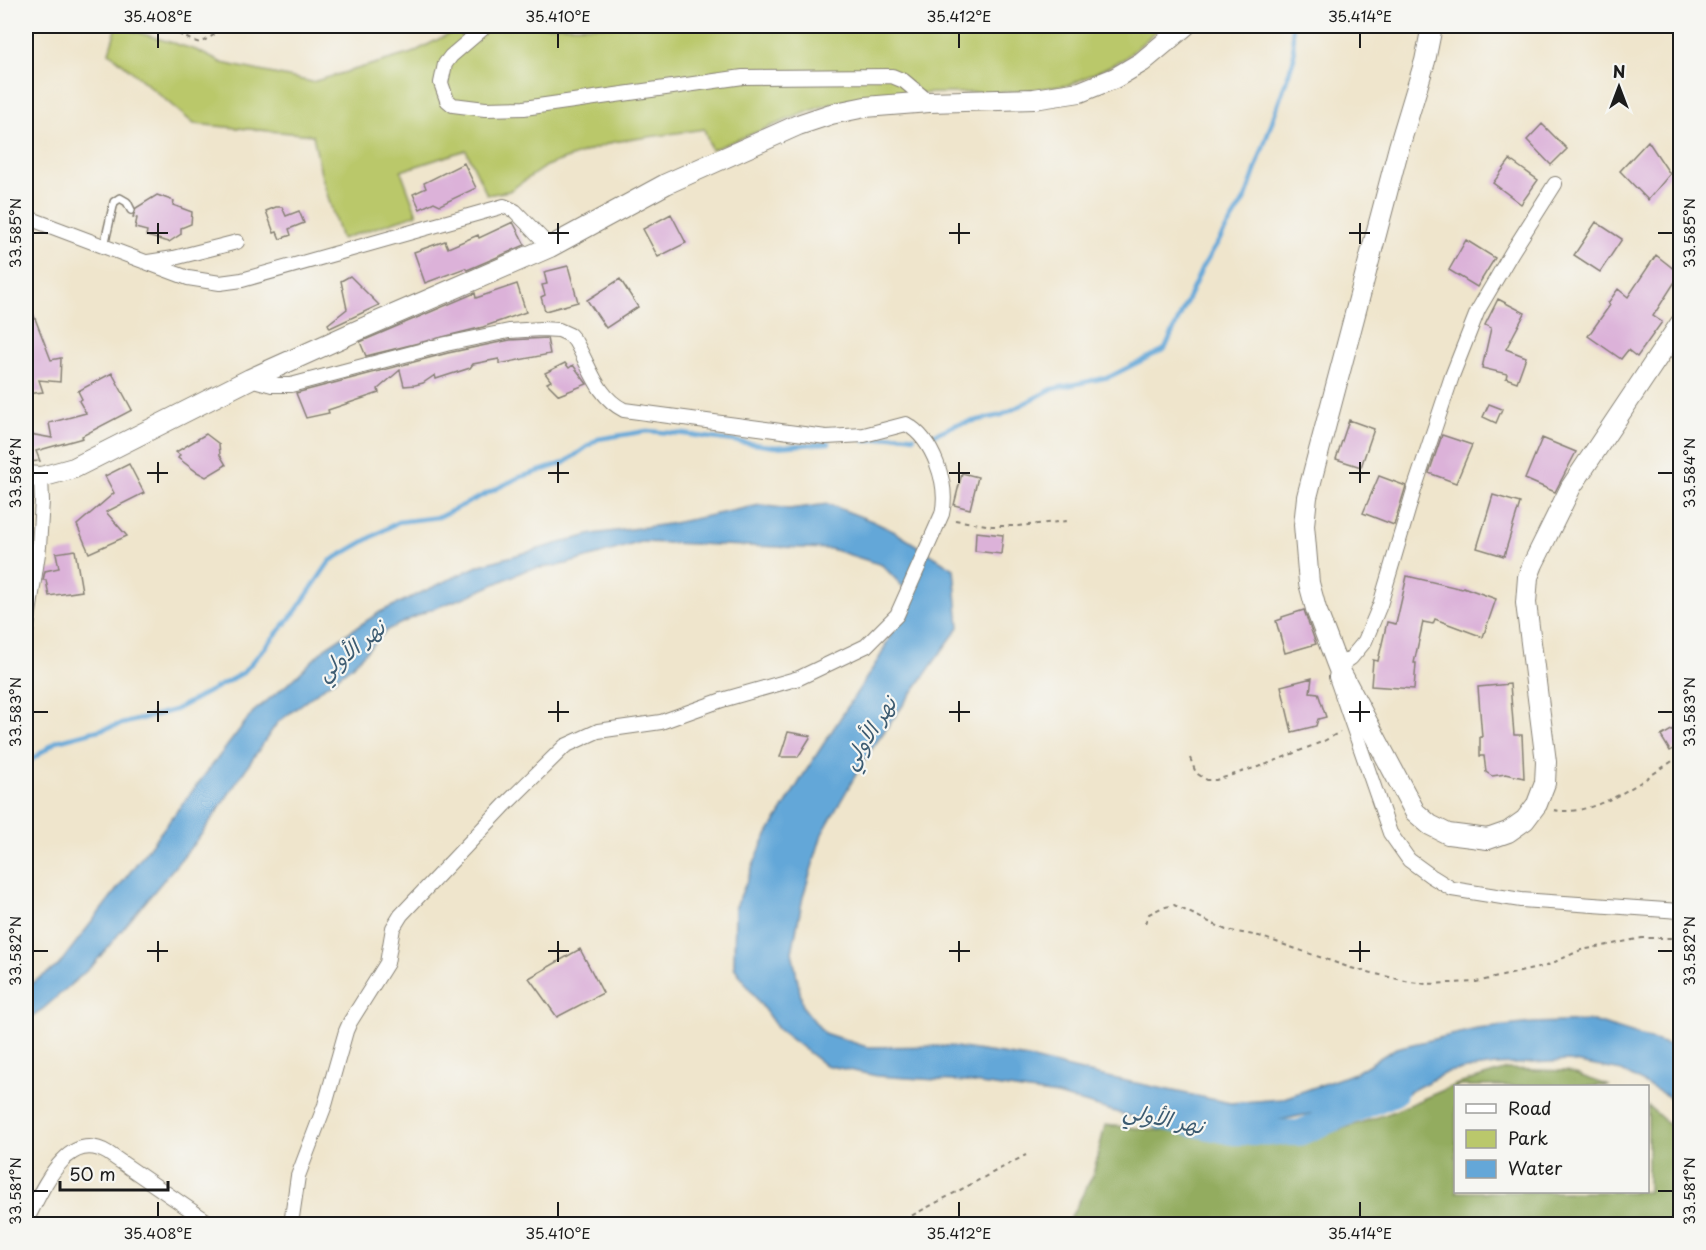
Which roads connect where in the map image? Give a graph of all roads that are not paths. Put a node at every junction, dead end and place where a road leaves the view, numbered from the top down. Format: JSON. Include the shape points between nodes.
{"nodes":[{"id":1,"x":486,"y":26,"type":"edge"},
{"id":2,"x":1185,"y":26,"type":"edge"},
{"id":3,"x":1431,"y":30,"type":"edge"},
{"id":4,"x":929,"y":102,"type":"junction"},
{"id":5,"x":1555,"y":184,"type":"dead end"},
{"id":6,"x":131,"y":210,"type":"dead end"},
{"id":7,"x":26,"y":217,"type":"edge"},
{"id":8,"x":237,"y":242,"type":"dead end"},
{"id":9,"x":104,"y":246,"type":"junction"},
{"id":10,"x":550,"y":247,"type":"junction"},
{"id":11,"x":146,"y":262,"type":"junction"},
{"id":12,"x":1680,"y":324,"type":"edge"},
{"id":13,"x":250,"y":379,"type":"junction"},
{"id":14,"x":33,"y":477,"type":"edge"},
{"id":15,"x":26,"y":633,"type":"edge"},
{"id":16,"x":1338,"y":667,"type":"junction"},
{"id":17,"x":1680,"y":911,"type":"edge"},
{"id":18,"x":26,"y":1221,"type":"edge"},
{"id":19,"x":211,"y":1224,"type":"edge"},
{"id":20,"x":291,"y":1224,"type":"edge"}],
"edges":[{"from":1,"to":4,"type":"street","via":[[445,64],[441,83],[453,105],[524,108],[742,77],[801,75],[892,76]]},
{"from":2,"to":4,"type":"main road","via":[[1142,62],[1080,92],[1034,99]]},
{"from":3,"to":16,"type":"main road","via":[[1307,498],[1304,525],[1309,583]]},
{"from":4,"to":10,"type":"main road","via":[[865,107],[798,125],[666,184]]},
{"from":5,"to":16,"type":"street","via":[[1478,310],[1414,490],[1380,605],[1365,641]]},
{"from":6,"to":9,"type":"lane","via":[[128,202],[120,198],[114,202]]},
{"from":7,"to":9,"type":"street"},
{"from":8,"to":11,"type":"street"},
{"from":9,"to":11,"type":"street"},
{"from":10,"to":11,"type":"street","via":[[515,211],[504,206],[242,280],[196,280]]},
{"from":10,"to":13,"type":"main road"},
{"from":12,"to":16,"type":"main road","via":[[1571,487],[1528,577],[1526,603],[1546,762],[1545,783],[1526,820],[1488,839],[1448,834],[1430,825],[1415,812]]},
{"from":13,"to":14,"type":"main road","via":[[74,468]]},
{"from":13,"to":20,"type":"street","via":[[272,385],[291,384],[481,336],[559,330],[575,341],[604,395],[624,410],[826,437],[864,435],[906,424],[922,436],[942,479],[944,498],[942,514],[897,615],[866,646],[799,678],[661,722],[598,731],[565,746],[396,922],[387,963],[346,1031],[325,1106],[300,1166]]},
{"from":14,"to":15,"type":"street","via":[[42,501]]},
{"from":16,"to":17,"type":"street","via":[[1336,676],[1390,833],[1409,860],[1452,889],[1521,900]]},
{"from":18,"to":19,"type":"street","via":[[62,1161],[76,1149],[91,1146],[117,1158]]}]}
